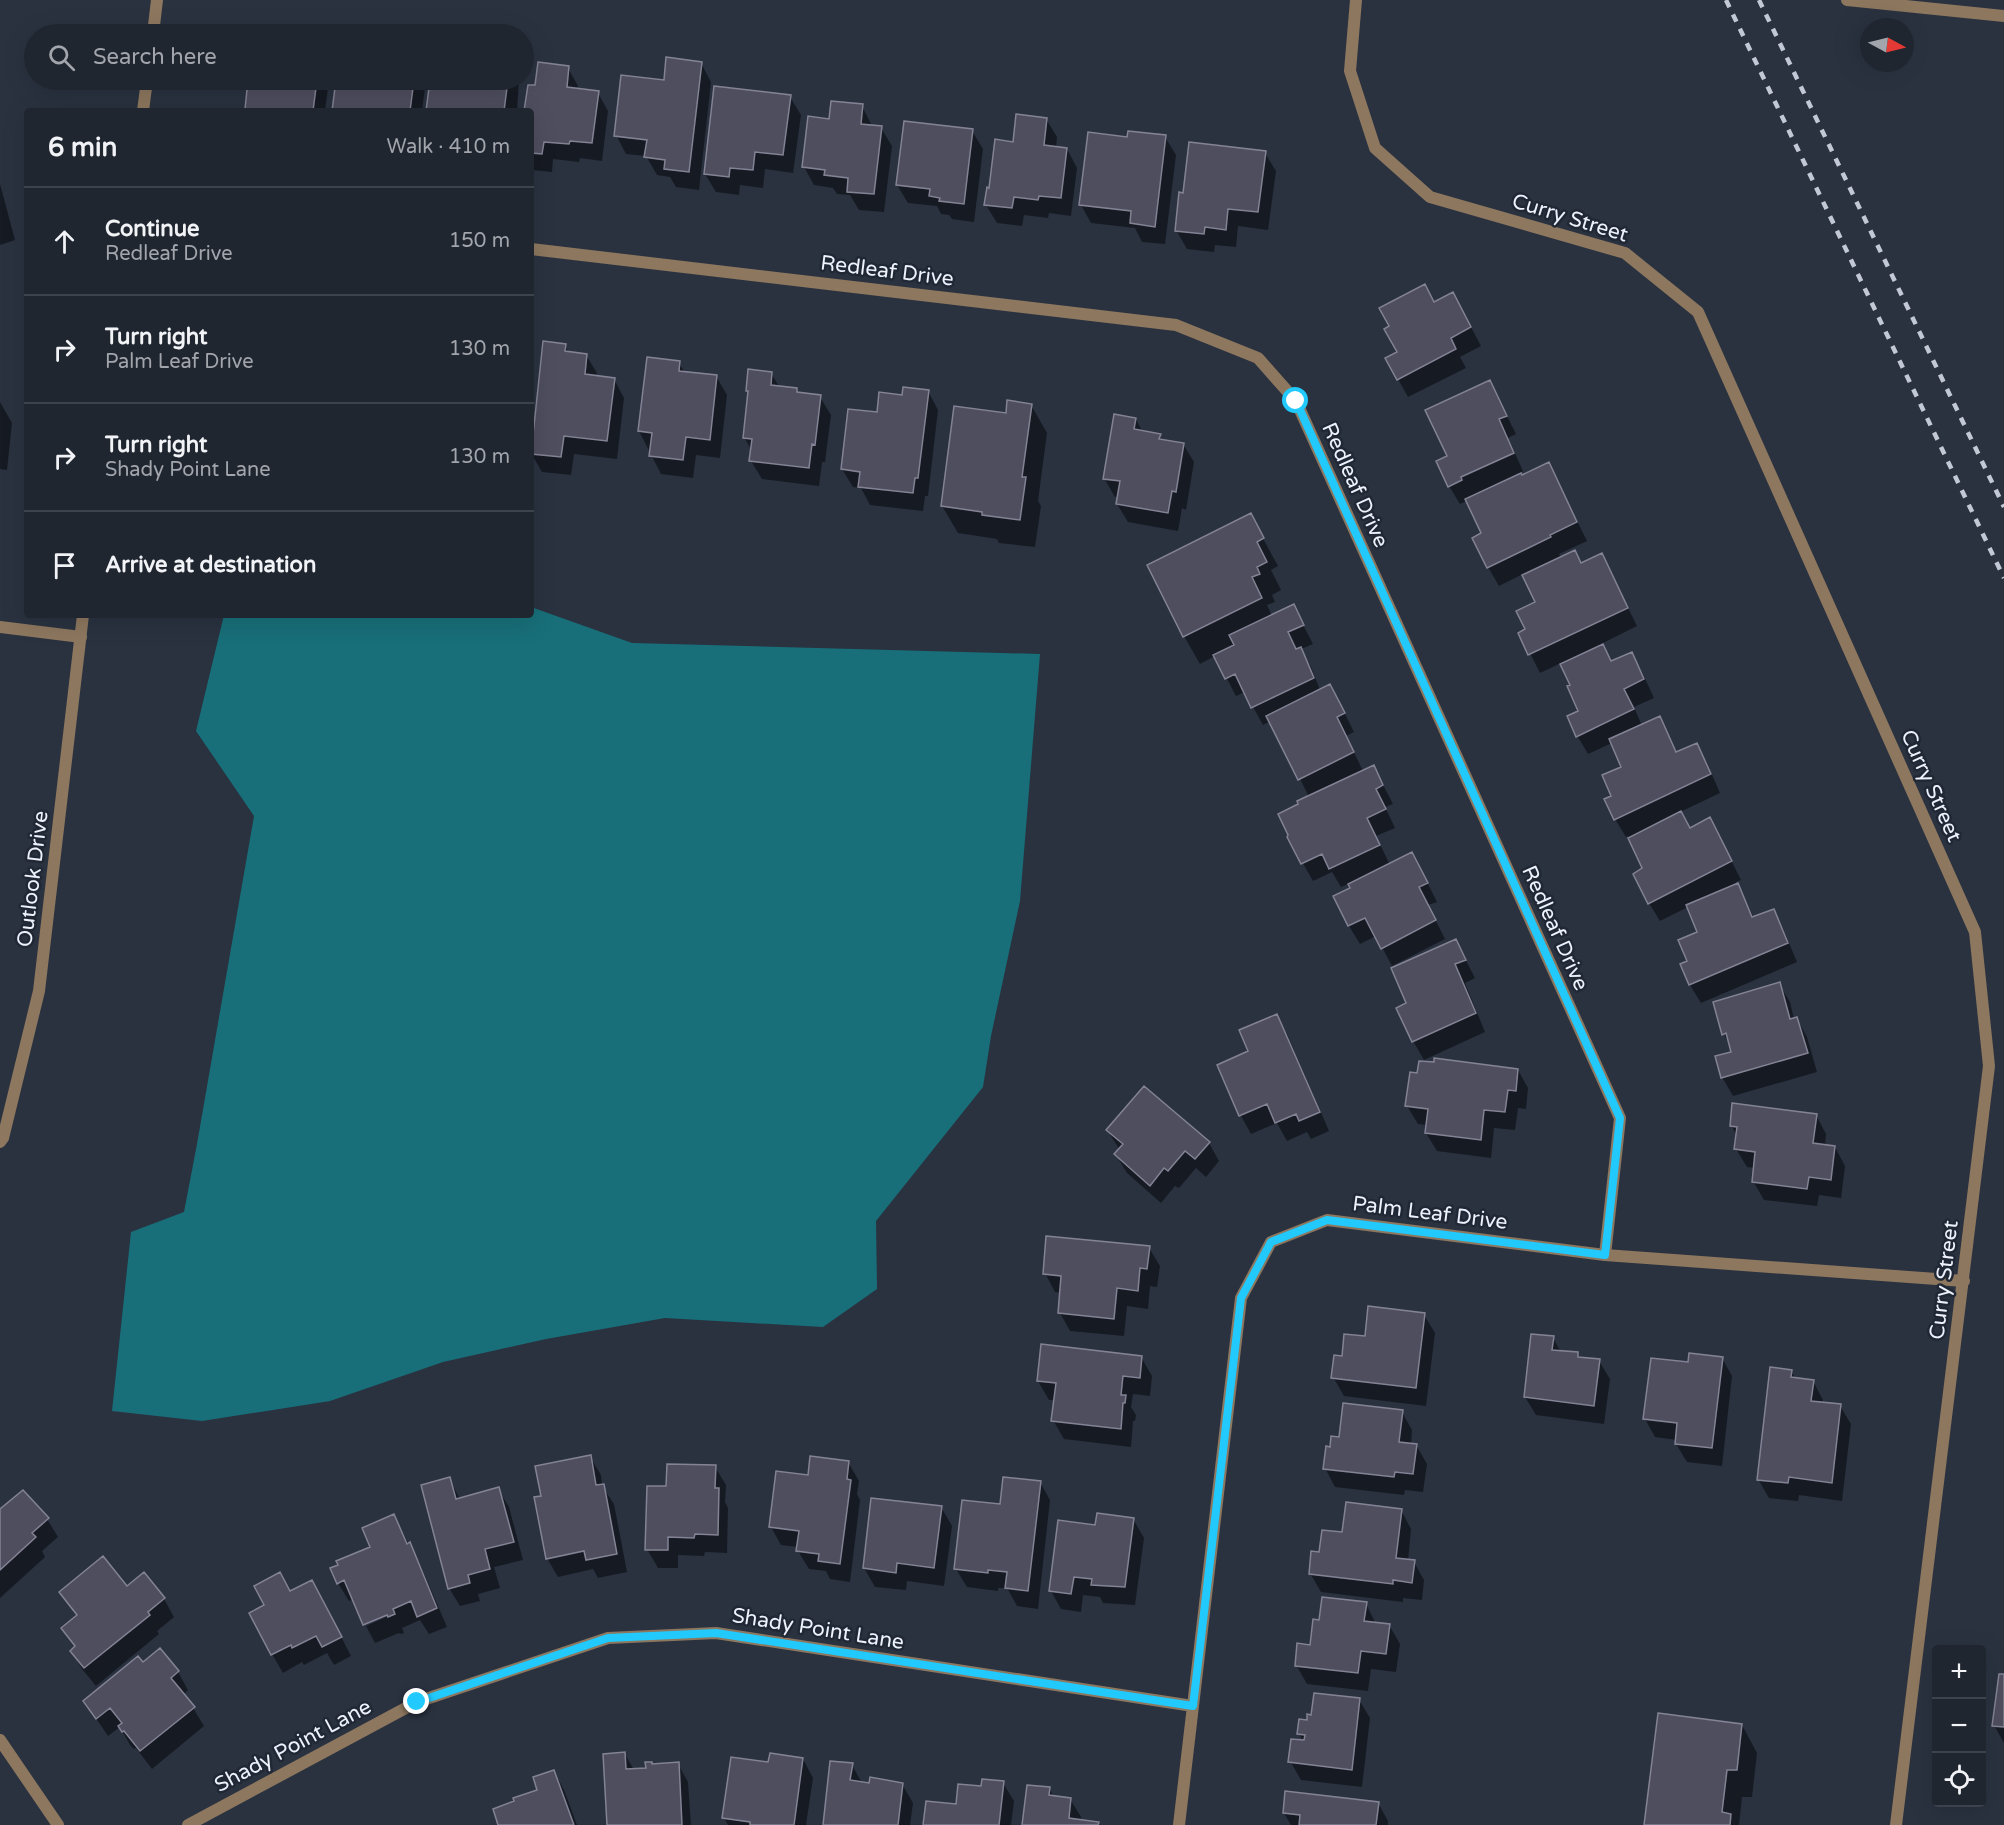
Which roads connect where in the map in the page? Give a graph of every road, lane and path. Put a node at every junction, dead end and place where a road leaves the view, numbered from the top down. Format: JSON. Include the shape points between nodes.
{"nodes":[{"id":1,"x":157,"y":0,"type":"edge"},
{"id":2,"x":1356,"y":0,"type":"edge"},
{"id":3,"x":1847,"y":0,"type":"edge"},
{"id":4,"x":2004,"y":16,"type":"edge"},
{"id":5,"x":154,"y":24,"type":"edge"},
{"id":6,"x":146,"y":90,"type":"edge"},
{"id":7,"x":143,"y":108,"type":"edge"},
{"id":8,"x":534,"y":249,"type":"edge"},
{"id":9,"x":83,"y":618,"type":"edge"},
{"id":10,"x":0,"y":627,"type":"edge"},
{"id":11,"x":81,"y":637,"type":"junction"},
{"id":12,"x":0,"y":1142,"type":"edge"},
{"id":13,"x":1605,"y":1255,"type":"junction"},
{"id":14,"x":1964,"y":1281,"type":"junction"},
{"id":15,"x":1193,"y":1706,"type":"junction"},
{"id":16,"x":0,"y":1740,"type":"edge"},
{"id":17,"x":58,"y":1825,"type":"edge"},
{"id":18,"x":188,"y":1825,"type":"edge"},
{"id":19,"x":1179,"y":1825,"type":"edge"},
{"id":20,"x":1896,"y":1825,"type":"edge"}],
"edges":[{"from":1,"to":5,"type":"street"},
{"from":2,"to":14,"type":"street","name":"Curry Street","via":[[1350,71],[1375,148],[1430,196],[1626,253],[1698,312],[1975,932],[1989,1066]]},
{"from":3,"to":4,"type":"street"},
{"from":6,"to":7,"type":"street"},
{"from":8,"to":13,"type":"street","name":"Redleaf Drive","via":[[1176,325],[1258,358],[1296,401],[1620,1118]]},
{"from":9,"to":11,"type":"street","name":"Outlook Drive"},
{"from":10,"to":11,"type":"street"},
{"from":11,"to":12,"type":"street","name":"Outlook Drive","via":[[39,991]]},
{"from":13,"to":14,"type":"street","name":"Palm Leaf Drive"},
{"from":13,"to":15,"type":"street","name":"Palm Leaf Drive","via":[[1327,1220],[1271,1242],[1241,1298]]},
{"from":14,"to":20,"type":"street","name":"Curry Street"},
{"from":15,"to":18,"type":"street","name":"Shady Point Lane","via":[[716,1633],[608,1638],[417,1702]]},
{"from":15,"to":19,"type":"street","name":"Palm Leaf Drive"},
{"from":16,"to":17,"type":"street"}]}
